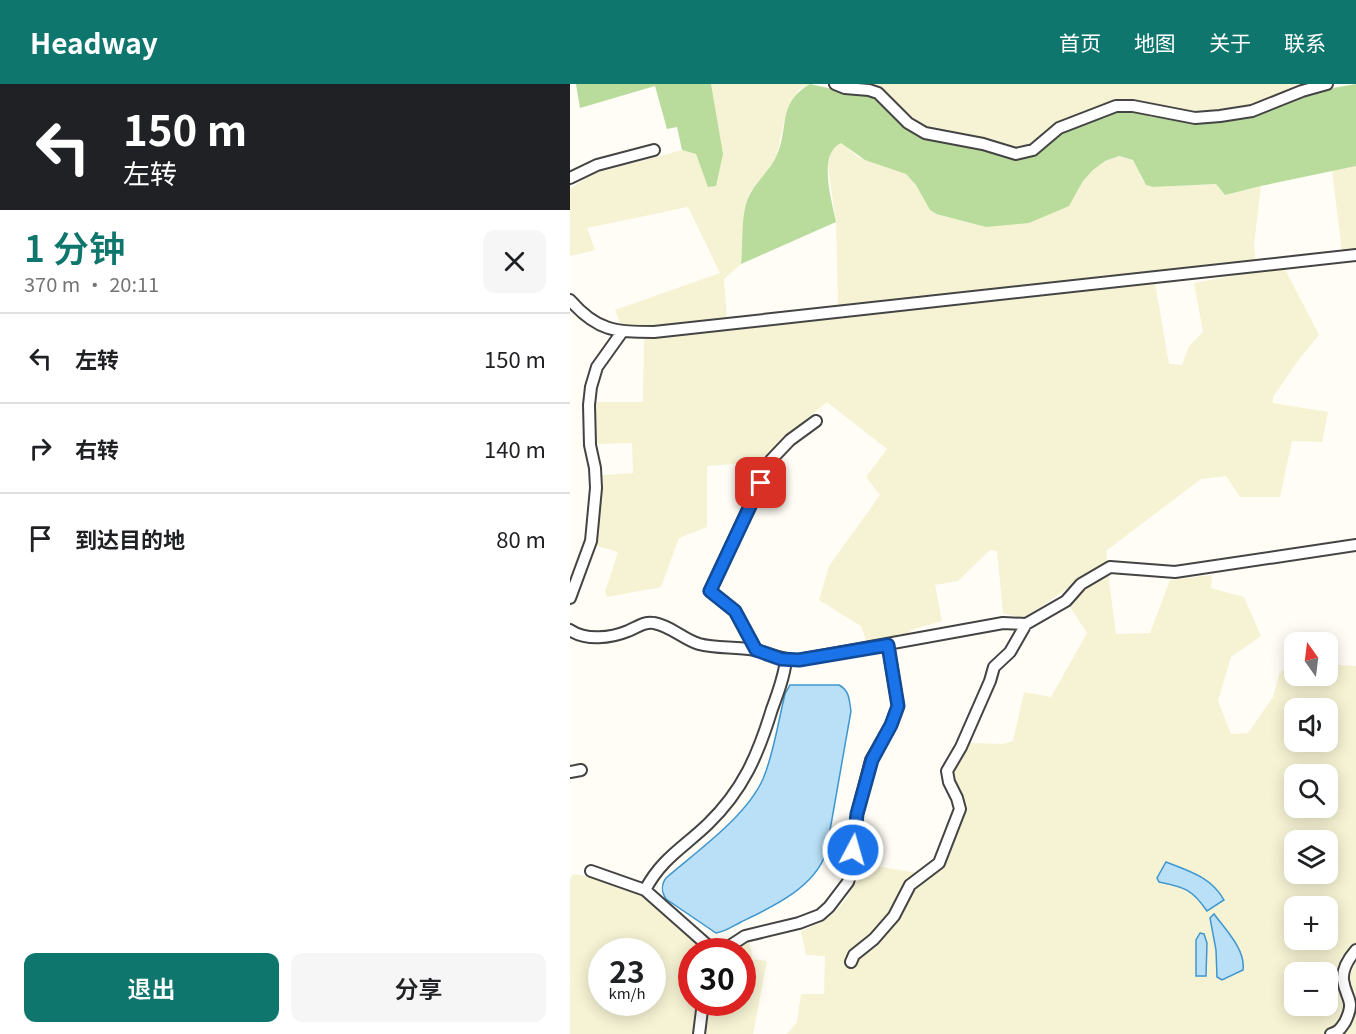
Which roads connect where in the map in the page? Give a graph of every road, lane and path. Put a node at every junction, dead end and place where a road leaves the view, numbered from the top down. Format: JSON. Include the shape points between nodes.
{"nodes":[{"id":1,"x":835,"y":84,"type":"edge"},
{"id":2,"x":1327,"y":84,"type":"edge"},
{"id":3,"x":654,"y":150,"type":"dead end"},
{"id":4,"x":570,"y":178,"type":"edge"},
{"id":5,"x":1356,"y":255,"type":"edge"},
{"id":6,"x":570,"y":300,"type":"edge"},
{"id":7,"x":622,"y":332,"type":"junction"},
{"id":8,"x":816,"y":421,"type":"dead end"},
{"id":9,"x":1356,"y":545,"type":"edge"},
{"id":10,"x":570,"y":598,"type":"edge"},
{"id":11,"x":1026,"y":624,"type":"junction"},
{"id":12,"x":570,"y":630,"type":"edge"},
{"id":13,"x":888,"y":645,"type":"junction"},
{"id":14,"x":756,"y":650,"type":"junction"},
{"id":15,"x":786,"y":660,"type":"junction"},
{"id":16,"x":591,"y":871,"type":"dead end"},
{"id":17,"x":645,"y":890,"type":"junction"},
{"id":18,"x":699,"y":938,"type":"edge"},
{"id":19,"x":742,"y":938,"type":"edge"},
{"id":20,"x":1356,"y":950,"type":"edge"},
{"id":21,"x":851,"y":962,"type":"dead end"},
{"id":22,"x":701,"y":1016,"type":"edge"},
{"id":23,"x":699,"y":1034,"type":"edge"},
{"id":24,"x":1331,"y":1034,"type":"edge"}],
"edges":[{"from":1,"to":2,"type":"street","via":[[878,93],[908,123],[925,133],[1016,154],[1033,150],[1059,128],[1116,106],[1195,118],[1220,116],[1252,111]]},
{"from":3,"to":4,"type":"street","via":[[597,165]]},
{"from":5,"to":7,"type":"street","via":[[654,332]]},
{"from":6,"to":7,"type":"street","via":[[597,324]]},
{"from":7,"to":10,"type":"street","via":[[597,367],[591,387],[594,519],[591,541]]},
{"from":8,"to":14,"type":"street","via":[[771,460],[710,591],[735,611]]},
{"from":9,"to":11,"type":"street","via":[[1175,572],[1110,567],[1081,584],[1066,601]]},
{"from":11,"to":13,"type":"street","via":[[1003,622]]},
{"from":11,"to":21,"type":"street","via":[[1010,652],[994,667],[947,771],[960,809],[939,863],[910,885],[894,916]]},
{"from":12,"to":14,"type":"street","via":[[583,636],[604,637],[654,623],[701,645]]},
{"from":13,"to":15,"type":"street"},
{"from":13,"to":19,"type":"street","via":[[898,706],[872,760],[856,821],[848,882],[820,915]]},
{"from":14,"to":15,"type":"street"},
{"from":15,"to":17,"type":"street","via":[[764,737],[739,788],[707,825],[663,862]]},
{"from":16,"to":17,"type":"street"},
{"from":17,"to":18,"type":"street"},
{"from":20,"to":24,"type":"street","via":[[1344,968],[1343,979],[1352,1008],[1341,1029]]},
{"from":22,"to":23,"type":"street"}]}
